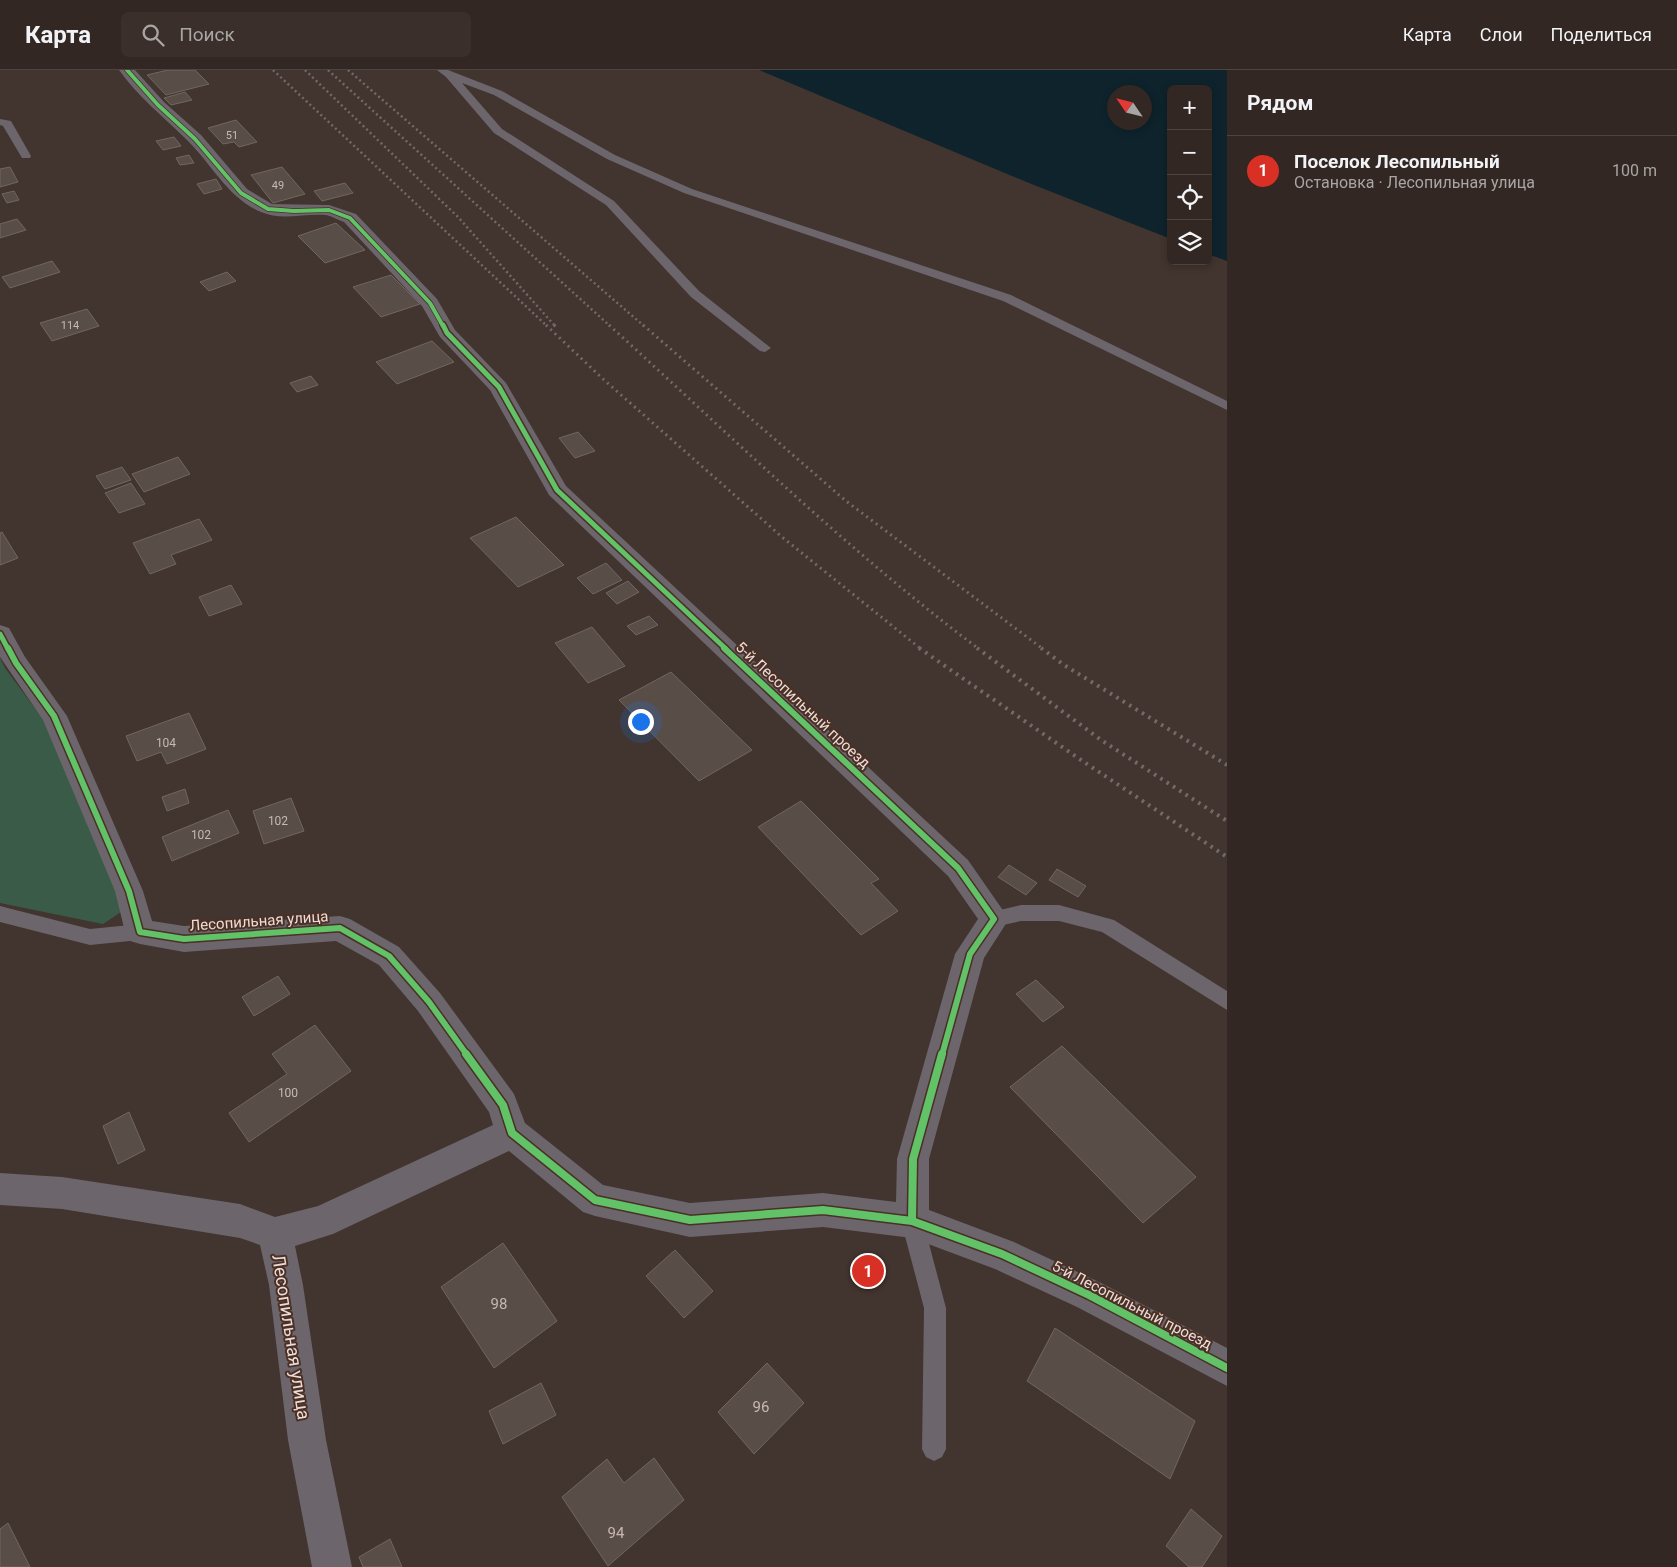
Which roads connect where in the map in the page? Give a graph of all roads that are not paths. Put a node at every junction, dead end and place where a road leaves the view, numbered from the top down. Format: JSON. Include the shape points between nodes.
{"nodes":[{"id":1,"x":127,"y":70,"type":"edge"},
{"id":2,"x":446,"y":72,"type":"edge"},
{"id":3,"x":0,"y":122,"type":"edge"},
{"id":4,"x":26,"y":156,"type":"dead end"},
{"id":5,"x":765,"y":348,"type":"dead end"},
{"id":6,"x":1227,"y":406,"type":"edge"},
{"id":7,"x":0,"y":634,"type":"edge"},
{"id":8,"x":0,"y":914,"type":"edge"},
{"id":9,"x":994,"y":918,"type":"junction"},
{"id":10,"x":140,"y":932,"type":"junction"},
{"id":11,"x":1227,"y":1001,"type":"edge"},
{"id":12,"x":512,"y":1133,"type":"junction"},
{"id":13,"x":0,"y":1189,"type":"edge"},
{"id":14,"x":912,"y":1221,"type":"junction"},
{"id":15,"x":274,"y":1234,"type":"junction"},
{"id":16,"x":1227,"y":1368,"type":"edge"},
{"id":17,"x":934,"y":1449,"type":"dead end"},
{"id":18,"x":332,"y":1567,"type":"edge"}],
"edges":[{"from":1,"to":9,"type":"street","name":"5-й Лесопильный проезд","via":[[158,106],[195,139],[241,193],[268,209],[329,210],[350,218],[430,303],[447,333],[499,387],[557,490],[958,868]]},
{"from":2,"to":5,"type":"lane","via":[[498,131],[610,203],[696,294]]},
{"from":2,"to":6,"type":"lane","via":[[498,93],[611,158],[688,191],[1007,298]]},
{"from":3,"to":4,"type":"lane","via":[[7,123]]},
{"from":7,"to":10,"type":"street","via":[[16,663],[54,716],[129,891]]},
{"from":8,"to":10,"type":"lane","via":[[90,937]]},
{"from":9,"to":11,"type":"lane","via":[[1021,913],[1059,913],[1107,926]]},
{"from":9,"to":14,"type":"street","via":[[970,954],[913,1159]]},
{"from":10,"to":12,"type":"street","name":"Лесопильная улица","via":[[184,939],[340,928],[388,956],[430,1002],[503,1105]]},
{"from":12,"to":14,"type":"street","via":[[595,1200],[690,1220],[823,1210]]},
{"from":12,"to":15,"type":"street","via":[[320,1222]]},
{"from":13,"to":15,"type":"street","name":"Лесопильная улица","via":[[62,1193],[240,1221]]},
{"from":14,"to":16,"type":"street","name":"5-й Лесопильный проезд","via":[[1002,1254],[1089,1294]]},
{"from":14,"to":17,"type":"lane","via":[[935,1308]]},
{"from":15,"to":18,"type":"street","name":"Лесопильная улица","via":[[286,1285],[306,1440]]}]}
